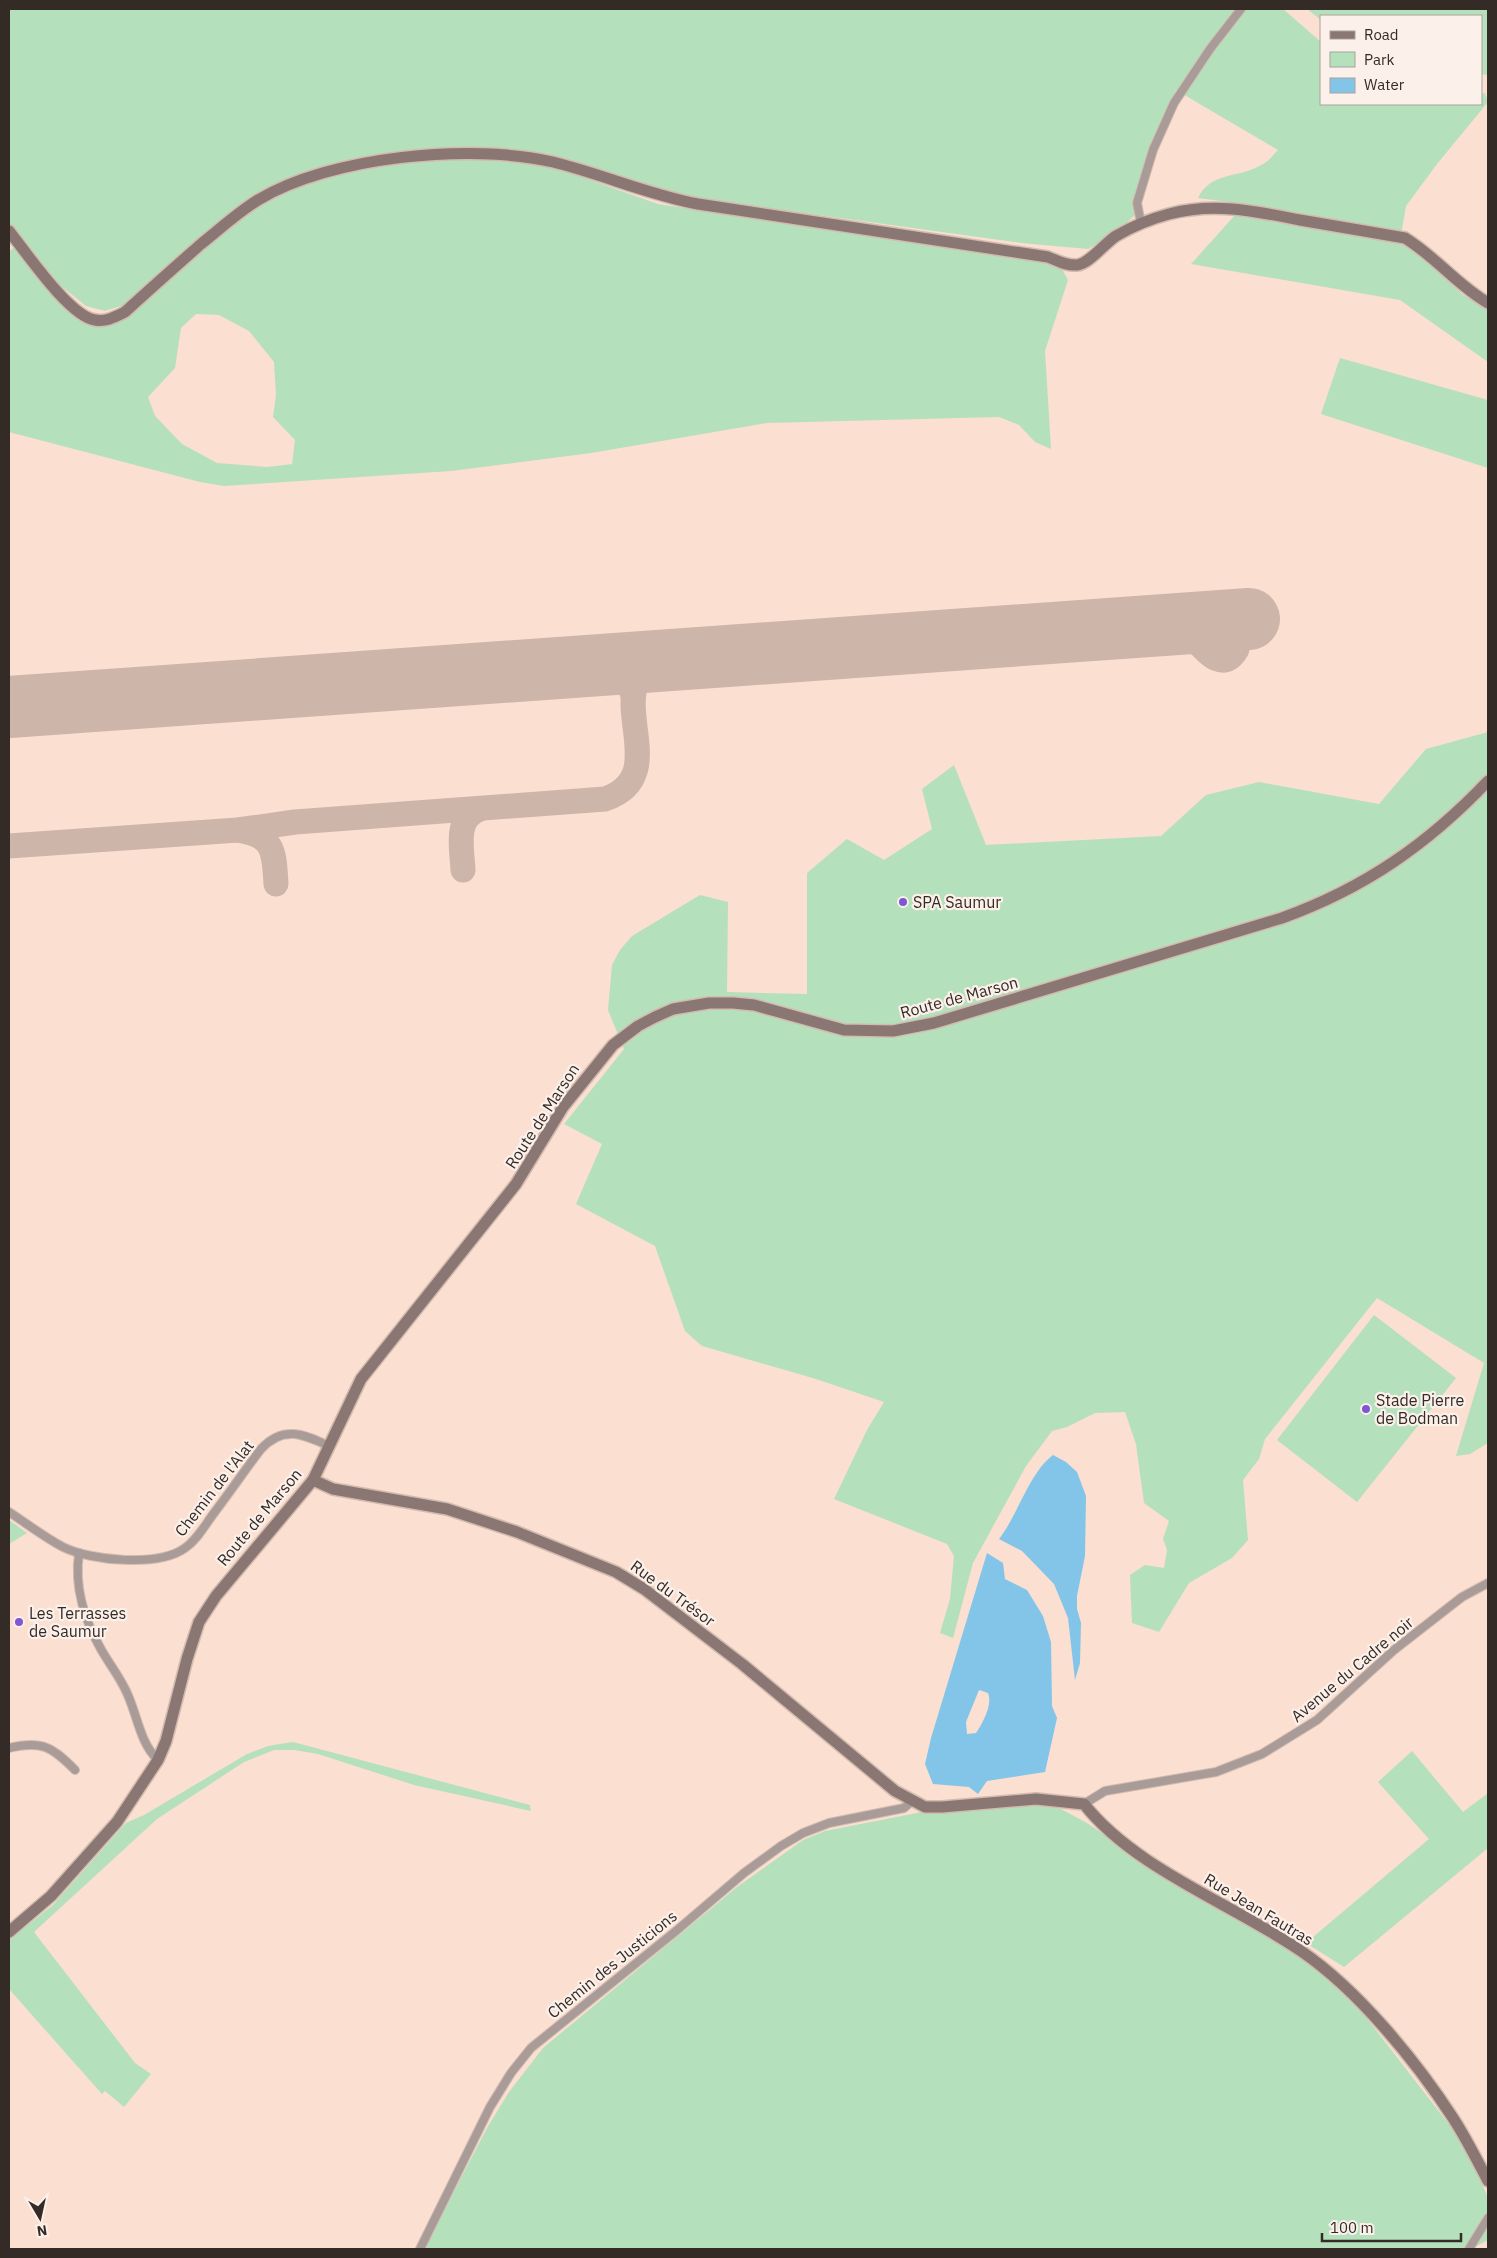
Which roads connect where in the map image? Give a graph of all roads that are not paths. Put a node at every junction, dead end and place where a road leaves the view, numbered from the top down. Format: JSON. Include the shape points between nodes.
{"nodes":[{"id":1,"x":1241,"y":9,"type":"edge"},
{"id":2,"x":1140,"y":223,"type":"junction"},
{"id":3,"x":9,"y":231,"type":"edge"},
{"id":4,"x":1488,"y":303,"type":"edge"},
{"id":5,"x":1488,"y":781,"type":"edge"},
{"id":6,"x":329,"y":1446,"type":"junction"},
{"id":7,"x":313,"y":1480,"type":"junction"},
{"id":8,"x":9,"y":1512,"type":"edge"},
{"id":9,"x":79,"y":1553,"type":"junction"},
{"id":10,"x":1488,"y":1583,"type":"edge"},
{"id":11,"x":9,"y":1748,"type":"edge"},
{"id":12,"x":158,"y":1760,"type":"junction"},
{"id":13,"x":75,"y":1770,"type":"dead end"},
{"id":14,"x":912,"y":1802,"type":"junction"},
{"id":15,"x":1084,"y":1804,"type":"junction"},
{"id":16,"x":9,"y":1932,"type":"edge"},
{"id":17,"x":1488,"y":2181,"type":"edge"},
{"id":18,"x":1488,"y":2218,"type":"edge"},
{"id":19,"x":420,"y":2249,"type":"edge"},
{"id":20,"x":1469,"y":2249,"type":"edge"}],
"edges":[{"from":1,"to":2,"type":"street","via":[[1174,104],[1153,150],[1137,203]]},
{"from":2,"to":3,"type":"street","via":[[1103,246],[1088,261],[1068,265],[1048,257],[667,198],[586,171],[515,155],[478,153],[376,161],[325,173],[259,199],[238,213],[124,312],[114,318],[93,320],[64,299]]},
{"from":2,"to":4,"type":"street","via":[[1188,210],[1227,207],[1405,238],[1422,248],[1469,292]]},
{"from":5,"to":6,"type":"street","name":"Route de Marson","via":[[1458,813],[1415,848],[1321,904],[934,1023],[893,1031],[844,1030],[733,1002],[673,1010],[638,1026],[613,1045],[589,1073],[563,1107],[516,1184],[361,1379]]},
{"from":6,"to":7,"type":"street","name":"Route de Marson"},
{"from":6,"to":9,"type":"street","name":"Chemin de l'Alat","via":[[295,1433],[274,1436],[261,1448],[194,1540],[177,1553],[146,1559]]},
{"from":7,"to":12,"type":"street","name":"Route de Marson","via":[[240,1565],[199,1622],[166,1742]]},
{"from":7,"to":14,"type":"street","name":"Rue du Trésor","via":[[333,1489],[447,1509],[517,1532],[616,1572],[644,1589],[742,1664]]},
{"from":8,"to":9,"type":"street","name":"Chemin de l'Alat","via":[[63,1547]]},
{"from":9,"to":12,"type":"street","via":[[80,1602],[95,1639],[125,1688],[142,1734]]},
{"from":10,"to":15,"type":"street","name":"Avenue du Cadre noir","via":[[1462,1597],[1394,1650],[1317,1720],[1262,1754],[1216,1772],[1105,1791]]},
{"from":11,"to":13,"type":"street","via":[[43,1744]]},
{"from":12,"to":16,"type":"street","name":"Route de Marson","via":[[117,1822],[89,1855],[52,1896]]},
{"from":14,"to":15,"type":"street","via":[[942,1807],[1036,1799]]},
{"from":14,"to":19,"type":"street","name":"Chemin des Justicions","via":[[904,1808],[829,1823],[781,1846],[532,2048],[511,2073],[490,2107]]},
{"from":15,"to":17,"type":"street","name":"Rue Jean Fautras","via":[[1099,1824],[1147,1859],[1304,1952],[1339,1983],[1377,2020],[1433,2089],[1454,2119]]},
{"from":18,"to":20,"type":"street"}]}
